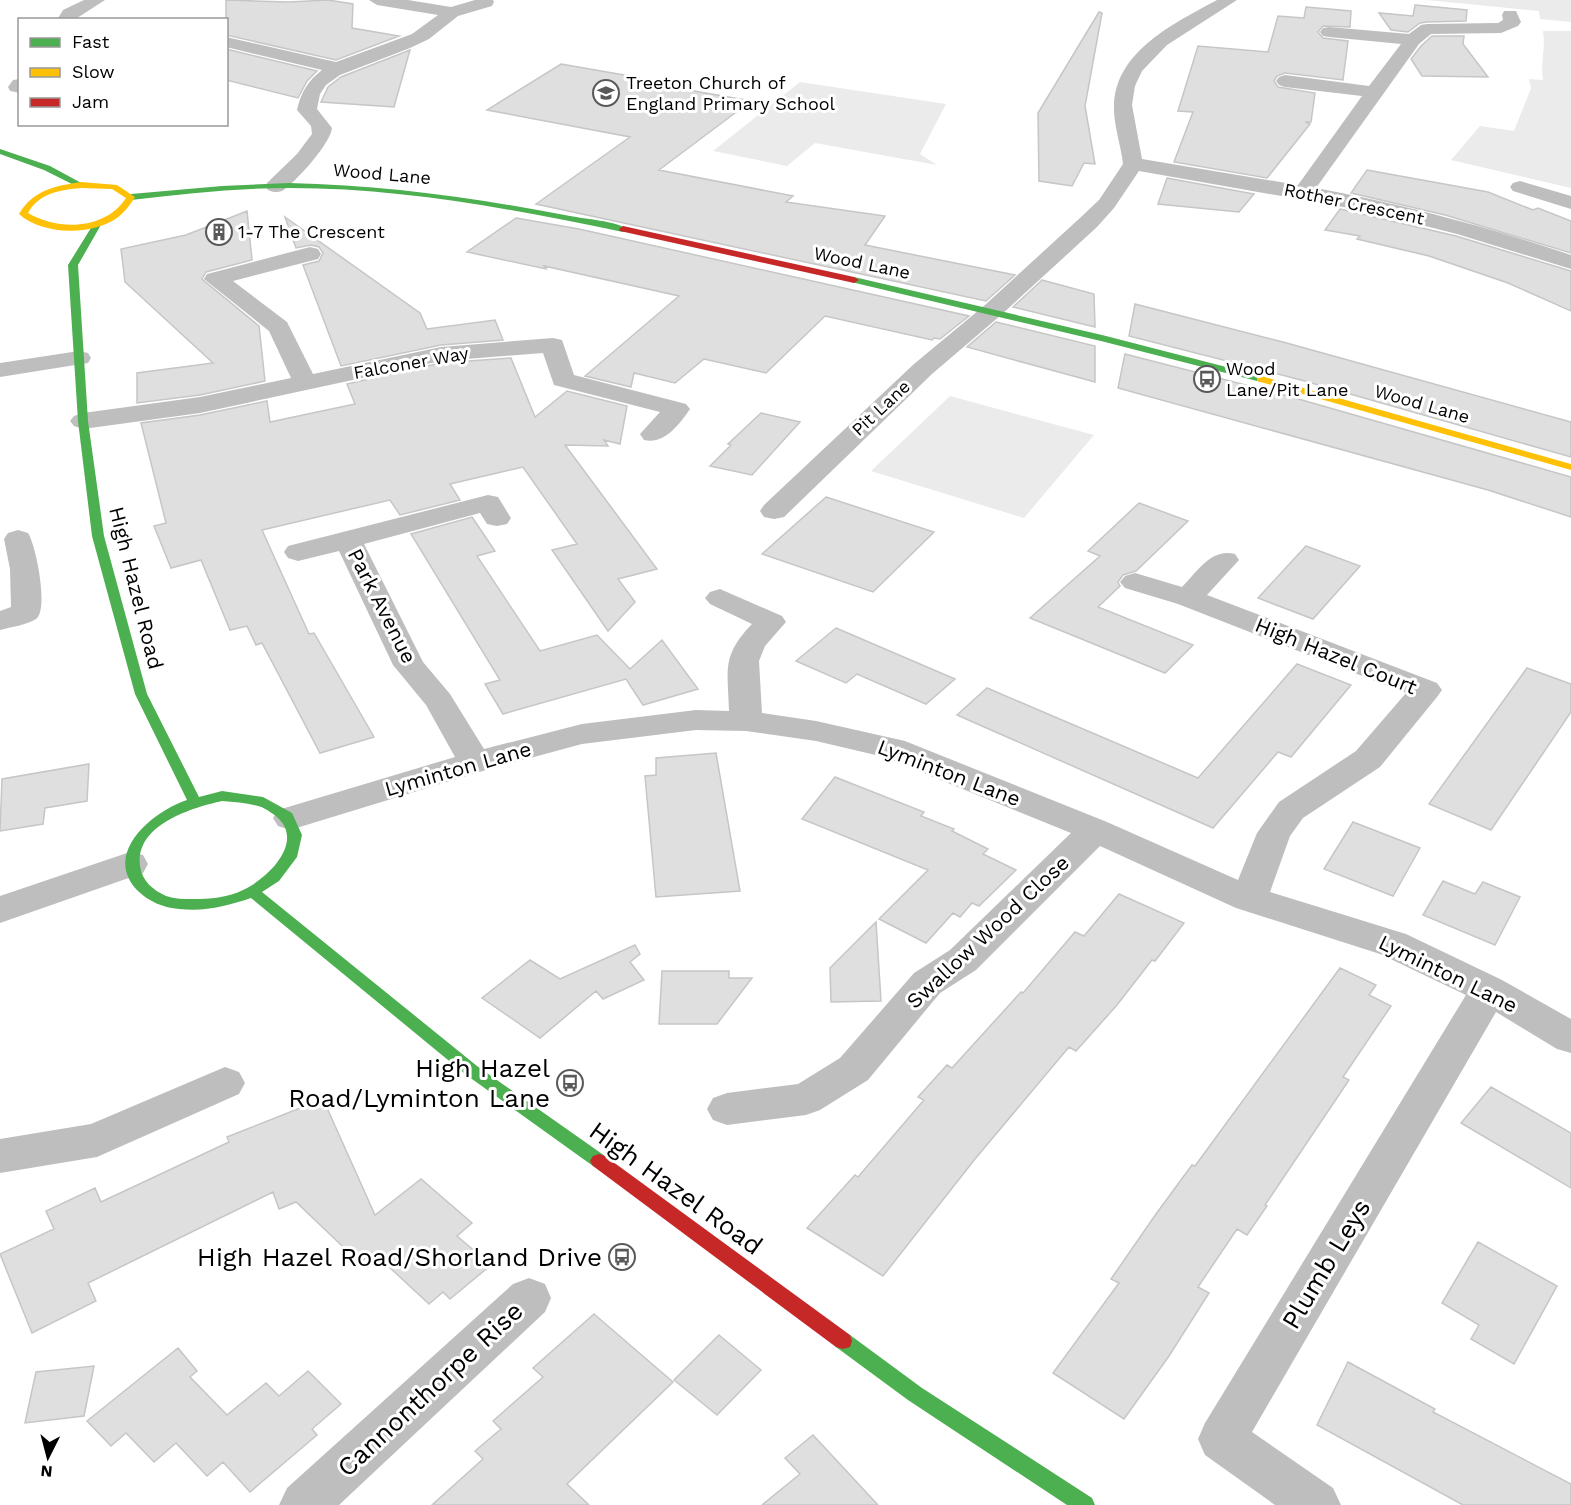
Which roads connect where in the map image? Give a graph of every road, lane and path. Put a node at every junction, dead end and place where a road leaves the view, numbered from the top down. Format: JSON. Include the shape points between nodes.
{"nodes":[{"id":1,"x":97,"y":0,"type":"edge"},
{"id":2,"x":377,"y":0,"type":"edge"},
{"id":3,"x":1229,"y":0,"type":"edge"},
{"id":4,"x":486,"y":2,"type":"dead end"},
{"id":5,"x":452,"y":12,"type":"junction"},
{"id":6,"x":1510,"y":15,"type":"dead end"},
{"id":7,"x":67,"y":18,"type":"edge"},
{"id":8,"x":1329,"y":32,"type":"dead end"},
{"id":9,"x":1413,"y":40,"type":"junction"},
{"id":10,"x":228,"y":42,"type":"edge"},
{"id":11,"x":337,"y":68,"type":"junction"},
{"id":12,"x":1285,"y":81,"type":"dead end"},
{"id":13,"x":1376,"y":92,"type":"junction"},
{"id":14,"x":0,"y":151,"type":"edge"},
{"id":15,"x":15,"y":158,"type":"junction"},
{"id":16,"x":1133,"y":164,"type":"junction"},
{"id":17,"x":81,"y":185,"type":"junction"},
{"id":18,"x":275,"y":186,"type":"junction"},
{"id":19,"x":1520,"y":187,"type":"dead end"},
{"id":20,"x":1303,"y":192,"type":"junction"},
{"id":21,"x":130,"y":197,"type":"junction"},
{"id":22,"x":33,"y":199,"type":"junction"},
{"id":23,"x":1571,"y":203,"type":"edge"},
{"id":24,"x":98,"y":223,"type":"junction"},
{"id":25,"x":38,"y":225,"type":"junction"},
{"id":26,"x":49,"y":238,"type":"dead end"},
{"id":27,"x":61,"y":251,"type":"dead end"},
{"id":28,"x":310,"y":254,"type":"dead end"},
{"id":29,"x":1571,"y":262,"type":"edge"},
{"id":30,"x":73,"y":265,"type":"junction"},
{"id":31,"x":993,"y":310,"type":"junction"},
{"id":32,"x":79,"y":358,"type":"junction"},
{"id":33,"x":0,"y":370,"type":"edge"},
{"id":34,"x":305,"y":382,"type":"junction"},
{"id":35,"x":83,"y":421,"type":"junction"},
{"id":36,"x":653,"y":434,"type":"dead end"},
{"id":37,"x":1571,"y":467,"type":"edge"},
{"id":38,"x":774,"y":511,"type":"dead end"},
{"id":39,"x":497,"y":518,"type":"dead end"},
{"id":40,"x":18,"y":539,"type":"dead end"},
{"id":41,"x":348,"y":540,"type":"junction"},
{"id":42,"x":298,"y":552,"type":"dead end"},
{"id":43,"x":1224,"y":560,"type":"dead end"},
{"id":44,"x":1135,"y":582,"type":"dead end"},
{"id":45,"x":720,"y":598,"type":"dead end"},
{"id":46,"x":1188,"y":598,"type":"junction"},
{"id":47,"x":0,"y":621,"type":"edge"},
{"id":48,"x":746,"y":721,"type":"junction"},
{"id":49,"x":475,"y":762,"type":"junction"},
{"id":50,"x":194,"y":801,"type":"junction"},
{"id":51,"x":290,"y":818,"type":"junction"},
{"id":52,"x":1095,"y":830,"type":"junction"},
{"id":53,"x":130,"y":864,"type":"junction"},
{"id":54,"x":253,"y":892,"type":"junction"},
{"id":55,"x":1249,"y":899,"type":"junction"},
{"id":56,"x":0,"y":910,"type":"edge"},
{"id":57,"x":1489,"y":990,"type":"junction"},
{"id":58,"x":1571,"y":1038,"type":"edge"},
{"id":59,"x":225,"y":1083,"type":"dead end"},
{"id":60,"x":727,"y":1109,"type":"dead end"},
{"id":61,"x":0,"y":1156,"type":"edge"},
{"id":62,"x":529,"y":1298,"type":"dead end"},
{"id":63,"x":304,"y":1505,"type":"edge"},
{"id":64,"x":1085,"y":1505,"type":"edge"},
{"id":65,"x":1316,"y":1505,"type":"edge"}],
"edges":[{"from":1,"to":7,"type":"street"},
{"from":2,"to":5,"type":"street"},
{"from":3,"to":16,"type":"street","via":[[1187,23],[1141,57],[1133,70],[1123,103]]},
{"from":4,"to":5,"type":"street"},
{"from":5,"to":11,"type":"street","via":[[418,38]]},
{"from":6,"to":9,"type":"street","via":[[1512,21],[1501,28],[1426,29]]},
{"from":8,"to":9,"type":"street"},
{"from":9,"to":13,"type":"street"},
{"from":10,"to":11,"type":"street"},
{"from":11,"to":18,"type":"street","via":[[311,88],[307,99],[307,110],[322,127],[322,136]]},
{"from":12,"to":13,"type":"street"},
{"from":13,"to":20,"type":"street"},
{"from":14,"to":15,"type":"main road"},
{"from":15,"to":17,"type":"main road"},
{"from":15,"to":22,"type":"main road","via":[[28,180]]},
{"from":16,"to":20,"type":"street","name":"Rother Crescent"},
{"from":16,"to":31,"type":"street","via":[[1107,204]]},
{"from":17,"to":21,"type":"main road","via":[[114,187]]},
{"from":17,"to":22,"type":"main road"},
{"from":18,"to":21,"type":"main road","name":"Wood Lane"},
{"from":18,"to":31,"type":"main road","name":"Wood Lane","via":[[376,190],[481,202]]},
{"from":19,"to":23,"type":"street"},
{"from":20,"to":29,"type":"street","name":"Rother Crescent","via":[[1465,229]]},
{"from":21,"to":24,"type":"main road","via":[[124,211]]},
{"from":22,"to":25,"type":"main road","via":[[23,214]]},
{"from":24,"to":25,"type":"main road"},
{"from":24,"to":30,"type":"main road"},
{"from":25,"to":26,"type":"main road"},
{"from":27,"to":30,"type":"main road"},
{"from":28,"to":34,"type":"street","via":[[215,279],[279,327]]},
{"from":30,"to":32,"type":"main road","name":"High Hazel Road"},
{"from":31,"to":37,"type":"main road","name":"Wood Lane","via":[[1338,399]]},
{"from":31,"to":38,"type":"street","name":"Pit Lane","via":[[923,369]]},
{"from":32,"to":33,"type":"street"},
{"from":32,"to":35,"type":"main road","name":"High Hazel Road"},
{"from":34,"to":35,"type":"street","name":"Falconer Way","via":[[200,405]]},
{"from":34,"to":36,"type":"street","name":"Falconer Way","via":[[441,354],[553,345],[563,380],[677,409]]},
{"from":35,"to":50,"type":"main road","name":"High Hazel Road","via":[[98,536],[141,694]]},
{"from":39,"to":41,"type":"street","name":"Park Avenue","via":[[488,503]]},
{"from":40,"to":47,"type":"street","via":[[25,569],[26,612]]},
{"from":41,"to":42,"type":"street","name":"Park Avenue"},
{"from":41,"to":49,"type":"street","name":"Park Avenue","via":[[409,665],[439,700]]},
{"from":43,"to":46,"type":"street"},
{"from":44,"to":46,"type":"street","name":"High Hazel Court"},
{"from":45,"to":48,"type":"street","via":[[771,622],[751,643],[743,661]]},
{"from":46,"to":55,"type":"street","name":"High Hazel Court","via":[[1426,690],[1368,759],[1291,810],[1274,833]]},
{"from":48,"to":49,"type":"street","name":"Lyminton Lane","via":[[696,720],[582,734]]},
{"from":48,"to":52,"type":"street","name":"Lyminton Lane","via":[[893,748]]},
{"from":49,"to":51,"type":"street","name":"Lyminton Lane"},
{"from":50,"to":51,"type":"main road","via":[[229,796],[262,799]]},
{"from":50,"to":53,"type":"main road","via":[[171,811],[142,834]]},
{"from":51,"to":54,"type":"main road","via":[[297,835],[287,864]]},
{"from":52,"to":55,"type":"street","name":"Lyminton Lane"},
{"from":52,"to":60,"type":"street","name":"Swallow Wood Close","via":[[963,960],[927,983],[854,1069],[806,1099]]},
{"from":53,"to":54,"type":"main road","via":[[133,876],[145,891],[169,903],[197,906]]},
{"from":53,"to":56,"type":"street"},
{"from":54,"to":64,"type":"main road","name":"High Hazel Road","via":[[471,1070],[915,1394]]},
{"from":55,"to":57,"type":"street","name":"Lyminton Lane","via":[[1393,944]]},
{"from":57,"to":58,"type":"street","name":"Lyminton Lane"},
{"from":57,"to":65,"type":"street","name":"Plumb Leys","via":[[1222,1439]]},
{"from":59,"to":61,"type":"street","via":[[97,1140]]},
{"from":62,"to":63,"type":"street","name":"Cannonthorpe Rise"}]}
